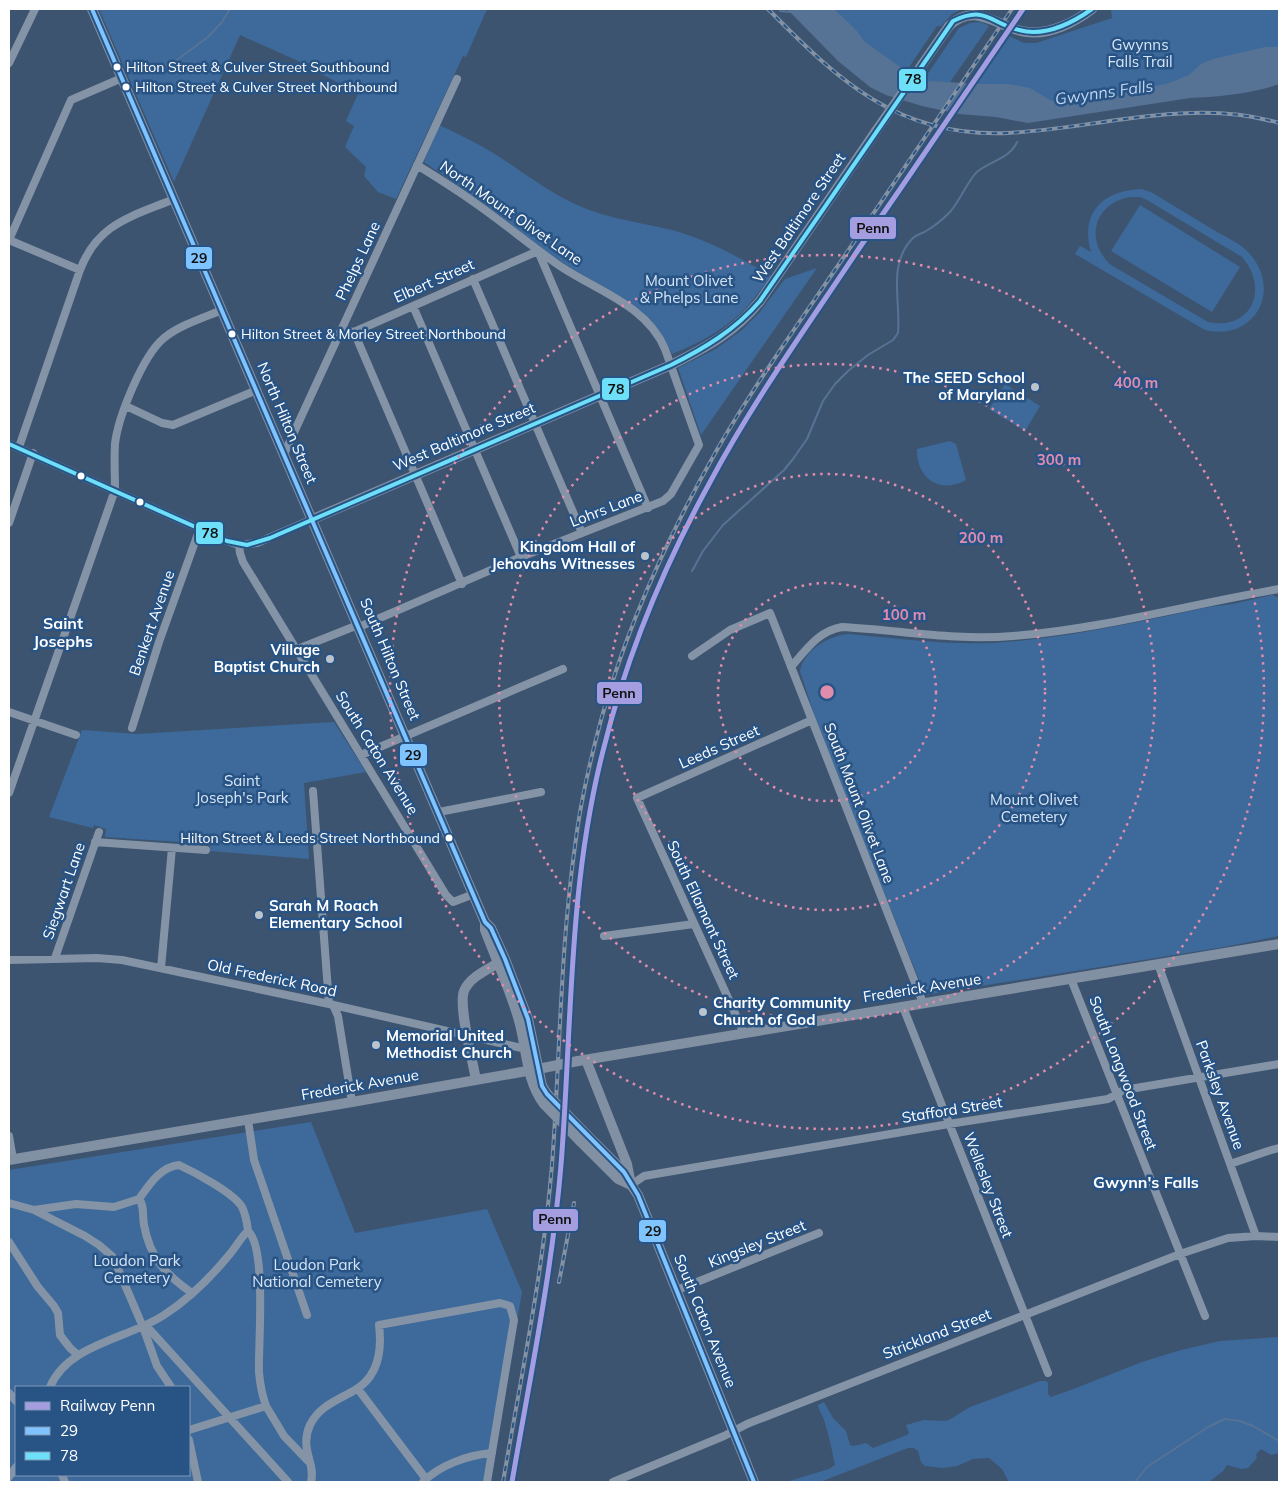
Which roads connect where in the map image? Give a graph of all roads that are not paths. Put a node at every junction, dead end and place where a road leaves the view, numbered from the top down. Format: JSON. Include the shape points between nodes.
{"nodes":[{"id":1,"x":34,"y":9,"type":"edge"},
{"id":2,"x":92,"y":9,"type":"edge"},
{"id":3,"x":1092,"y":9,"type":"edge"},
{"id":4,"x":9,"y":42,"type":"edge"},
{"id":5,"x":17,"y":45,"type":"junction"},
{"id":6,"x":9,"y":63,"type":"edge"},
{"id":7,"x":122,"y":78,"type":"junction"},
{"id":8,"x":457,"y":79,"type":"dead end"},
{"id":9,"x":418,"y":166,"type":"junction"},
{"id":10,"x":174,"y":200,"type":"junction"},
{"id":11,"x":9,"y":240,"type":"edge"},
{"id":12,"x":538,"y":250,"type":"junction"},
{"id":13,"x":80,"y":270,"type":"junction"},
{"id":14,"x":473,"y":279,"type":"junction"},
{"id":15,"x":413,"y":306,"type":"junction"},
{"id":16,"x":222,"y":310,"type":"junction"},
{"id":17,"x":342,"y":330,"type":"junction"},
{"id":18,"x":354,"y":332,"type":"junction"},
{"id":19,"x":671,"y":364,"type":"junction"},
{"id":20,"x":256,"y":390,"type":"junction"},
{"id":21,"x":600,"y":395,"type":"junction"},
{"id":22,"x":126,"y":406,"type":"junction"},
{"id":23,"x":535,"y":423,"type":"junction"},
{"id":24,"x":9,"y":444,"type":"edge"},
{"id":25,"x":19,"y":448,"type":"junction"},
{"id":26,"x":475,"y":449,"type":"junction"},
{"id":27,"x":33,"y":453,"type":"junction"},
{"id":28,"x":284,"y":454,"type":"junction"},
{"id":29,"x":415,"y":475,"type":"junction"},
{"id":30,"x":115,"y":490,"type":"junction"},
{"id":31,"x":648,"y":508,"type":"junction"},
{"id":32,"x":313,"y":519,"type":"junction"},
{"id":33,"x":9,"y":523,"type":"edge"},
{"id":34,"x":200,"y":528,"type":"junction"},
{"id":35,"x":582,"y":533,"type":"junction"},
{"id":36,"x":239,"y":545,"type":"junction"},
{"id":37,"x":521,"y":558,"type":"junction"},
{"id":38,"x":462,"y":584,"type":"junction"},
{"id":39,"x":1279,"y":588,"type":"edge"},
{"id":40,"x":358,"y":626,"type":"junction"},
{"id":41,"x":295,"y":650,"type":"junction"},
{"id":42,"x":692,"y":656,"type":"dead end"},
{"id":43,"x":791,"y":667,"type":"junction"},
{"id":44,"x":563,"y":669,"type":"dead end"},
{"id":45,"x":9,"y":712,"type":"edge"},
{"id":46,"x":34,"y":720,"type":"junction"},
{"id":47,"x":812,"y":720,"type":"junction"},
{"id":48,"x":132,"y":728,"type":"dead end"},
{"id":49,"x":76,"y":735,"type":"dead end"},
{"id":50,"x":406,"y":736,"type":"junction"},
{"id":51,"x":361,"y":755,"type":"junction"},
{"id":52,"x":313,"y":791,"type":"dead end"},
{"id":53,"x":540,"y":792,"type":"dead end"},
{"id":54,"x":9,"y":793,"type":"edge"},
{"id":55,"x":637,"y":798,"type":"joint"},
{"id":56,"x":439,"y":812,"type":"junction"},
{"id":57,"x":99,"y":832,"type":"dead end"},
{"id":58,"x":95,"y":842,"type":"junction"},
{"id":59,"x":172,"y":848,"type":"junction"},
{"id":60,"x":206,"y":850,"type":"dead end"},
{"id":61,"x":474,"y":894,"type":"junction"},
{"id":62,"x":694,"y":924,"type":"junction"},
{"id":63,"x":604,"y":936,"type":"dead end"},
{"id":64,"x":1279,"y":944,"type":"edge"},
{"id":65,"x":55,"y":958,"type":"junction"},
{"id":66,"x":9,"y":960,"type":"edge"},
{"id":67,"x":502,"y":961,"type":"junction"},
{"id":68,"x":1158,"y":964,"type":"junction"},
{"id":69,"x":161,"y":968,"type":"junction"},
{"id":70,"x":1071,"y":979,"type":"junction"},
{"id":71,"x":923,"y":1003,"type":"junction"},
{"id":72,"x":331,"y":1004,"type":"junction"},
{"id":73,"x":903,"y":1006,"type":"junction"},
{"id":74,"x":744,"y":1033,"type":"junction"},
{"id":75,"x":468,"y":1036,"type":"junction"},
{"id":76,"x":526,"y":1049,"type":"junction"},
{"id":77,"x":582,"y":1061,"type":"junction"},
{"id":78,"x":1279,"y":1064,"type":"edge"},
{"id":79,"x":533,"y":1070,"type":"junction"},
{"id":80,"x":1198,"y":1077,"type":"junction"},
{"id":81,"x":476,"y":1080,"type":"junction"},
{"id":82,"x":1116,"y":1094,"type":"junction"},
{"id":83,"x":352,"y":1102,"type":"junction"},
{"id":84,"x":248,"y":1120,"type":"junction"},
{"id":85,"x":949,"y":1124,"type":"junction"},
{"id":86,"x":9,"y":1136,"type":"edge"},
{"id":87,"x":1279,"y":1148,"type":"edge"},
{"id":88,"x":11,"y":1160,"type":"edge"},
{"id":89,"x":1230,"y":1164,"type":"junction"},
{"id":90,"x":631,"y":1185,"type":"junction"},
{"id":91,"x":139,"y":1199,"type":"junction"},
{"id":92,"x":9,"y":1204,"type":"edge"},
{"id":93,"x":34,"y":1210,"type":"junction"},
{"id":94,"x":248,"y":1230,"type":"junction"},
{"id":95,"x":819,"y":1234,"type":"dead end"},
{"id":96,"x":1256,"y":1236,"type":"junction"},
{"id":97,"x":1279,"y":1237,"type":"edge"},
{"id":98,"x":9,"y":1242,"type":"edge"},
{"id":99,"x":1180,"y":1254,"type":"junction"},
{"id":100,"x":677,"y":1290,"type":"junction"},
{"id":101,"x":192,"y":1293,"type":"junction"},
{"id":102,"x":1025,"y":1314,"type":"junction"},
{"id":103,"x":307,"y":1315,"type":"dead end"},
{"id":104,"x":1204,"y":1316,"type":"dead end"},
{"id":105,"x":143,"y":1327,"type":"junction"},
{"id":106,"x":78,"y":1355,"type":"junction"},
{"id":107,"x":1048,"y":1372,"type":"dead end"},
{"id":108,"x":51,"y":1386,"type":"edge"},
{"id":109,"x":169,"y":1386,"type":"edge"},
{"id":110,"x":358,"y":1388,"type":"junction"},
{"id":111,"x":266,"y":1406,"type":"junction"},
{"id":112,"x":229,"y":1417,"type":"junction"},
{"id":113,"x":190,"y":1430,"type":"edge"},
{"id":114,"x":734,"y":1431,"type":"junction"},
{"id":115,"x":190,"y":1445,"type":"edge"},
{"id":116,"x":492,"y":1453,"type":"junction"},
{"id":117,"x":310,"y":1462,"type":"junction"},
{"id":118,"x":424,"y":1481,"type":"edge"},
{"id":119,"x":198,"y":1482,"type":"edge"},
{"id":120,"x":288,"y":1482,"type":"edge"},
{"id":121,"x":311,"y":1482,"type":"edge"},
{"id":122,"x":487,"y":1482,"type":"edge"},
{"id":123,"x":612,"y":1482,"type":"edge"},
{"id":124,"x":754,"y":1482,"type":"edge"}],
"edges":[{"from":1,"to":5,"type":"street"},
{"from":2,"to":7,"type":"main road","name":"North Hilton Street"},
{"from":3,"to":19,"type":"main road","name":"West Baltimore Street","bridge":true,"via":[[1070,23],[1037,32],[1015,29],[976,13],[960,17],[949,26],[751,313],[713,343]]},
{"from":4,"to":5,"type":"street"},
{"from":5,"to":6,"type":"street"},
{"from":7,"to":10,"type":"main road","name":"North Hilton Street"},
{"from":7,"to":11,"type":"street","via":[[71,100]]},
{"from":8,"to":9,"type":"street","name":"Phelps Lane"},
{"from":9,"to":12,"type":"street","name":"North Mount Olivet Lane","via":[[477,204]]},
{"from":9,"to":17,"type":"street","name":"Phelps Lane"},
{"from":10,"to":13,"type":"street","via":[[127,218],[107,231],[91,247]]},
{"from":10,"to":16,"type":"main road","name":"North Hilton Street"},
{"from":11,"to":13,"type":"street"},
{"from":12,"to":14,"type":"street","name":"Elbert Street"},
{"from":12,"to":19,"type":"street","name":"North Mount Olivet Lane","via":[[618,299],[649,324],[662,340]]},
{"from":12,"to":21,"type":"street"},
{"from":13,"to":25,"type":"street"},
{"from":14,"to":15,"type":"street","name":"Elbert Street"},
{"from":14,"to":23,"type":"street"},
{"from":15,"to":18,"type":"street","name":"Elbert Street"},
{"from":15,"to":26,"type":"street"},
{"from":16,"to":20,"type":"main road","name":"North Hilton Street"},
{"from":16,"to":22,"type":"street","via":[[172,332],[159,343],[147,358]]},
{"from":17,"to":18,"type":"street"},
{"from":17,"to":28,"type":"street","name":"Phelps Lane"},
{"from":18,"to":29,"type":"street"},
{"from":19,"to":21,"type":"main road","name":"West Baltimore Street"},
{"from":19,"to":31,"type":"street","name":"Lohrs Lane","via":[[699,445],[668,498]]},
{"from":20,"to":22,"type":"street","via":[[173,425]]},
{"from":20,"to":28,"type":"main road","name":"North Hilton Street"},
{"from":21,"to":23,"type":"main road","name":"West Baltimore Street"},
{"from":21,"to":31,"type":"street"},
{"from":22,"to":30,"type":"street","via":[[115,444]]},
{"from":23,"to":26,"type":"main road","name":"West Baltimore Street"},
{"from":23,"to":35,"type":"street"},
{"from":24,"to":25,"type":"street"},
{"from":25,"to":27,"type":"street"},
{"from":26,"to":29,"type":"main road","name":"West Baltimore Street"},
{"from":26,"to":37,"type":"street"},
{"from":27,"to":30,"type":"street"},
{"from":27,"to":33,"type":"street"},
{"from":28,"to":32,"type":"main road","name":"North Hilton Street"},
{"from":29,"to":32,"type":"main road","name":"West Baltimore Street"},
{"from":29,"to":38,"type":"street"},
{"from":30,"to":34,"type":"street"},
{"from":30,"to":46,"type":"street"},
{"from":31,"to":35,"type":"street","name":"Lohrs Lane"},
{"from":32,"to":36,"type":"street","name":"West Baltimore Street","via":[[257,543]]},
{"from":32,"to":40,"type":"main road","name":"South Hilton Street"},
{"from":34,"to":36,"type":"street"},
{"from":34,"to":48,"type":"street","name":"Benkert Avenue"},
{"from":35,"to":37,"type":"street","name":"Lohrs Lane"},
{"from":36,"to":41,"type":"street","name":"South Caton Avenue","via":[[243,562]]},
{"from":37,"to":38,"type":"street","name":"Lohrs Lane"},
{"from":38,"to":40,"type":"street","name":"Lohrs Lane"},
{"from":39,"to":43,"type":"street","via":[[1108,622],[1012,636],[935,636],[833,628],[820,636]]},
{"from":40,"to":41,"type":"street","name":"Lohrs Lane"},
{"from":40,"to":50,"type":"main road","name":"South Hilton Street"},
{"from":41,"to":51,"type":"street","name":"South Caton Avenue"},
{"from":42,"to":43,"type":"street","name":"South Mount Olivet Lane","via":[[730,630],[770,613]]},
{"from":43,"to":47,"type":"street","name":"South Mount Olivet Lane"},
{"from":44,"to":50,"type":"street"},
{"from":45,"to":46,"type":"street"},
{"from":46,"to":49,"type":"street"},
{"from":46,"to":54,"type":"street"},
{"from":47,"to":55,"type":"street","name":"Leeds Street"},
{"from":47,"to":71,"type":"street","name":"South Mount Olivet Lane"},
{"from":50,"to":51,"type":"street"},
{"from":50,"to":56,"type":"main road","name":"South Hilton Street"},
{"from":51,"to":61,"type":"street","name":"South Caton Avenue","via":[[450,900],[458,901]]},
{"from":52,"to":72,"type":"street"},
{"from":53,"to":56,"type":"street"},
{"from":55,"to":62,"type":"street","name":"South Ellamont Street"},
{"from":56,"to":61,"type":"main road","name":"South Hilton Street"},
{"from":57,"to":58,"type":"street","name":"Siegwart Lane"},
{"from":58,"to":59,"type":"street"},
{"from":58,"to":65,"type":"street","name":"Siegwart Lane"},
{"from":59,"to":60,"type":"street"},
{"from":59,"to":69,"type":"street"},
{"from":61,"to":67,"type":"main road","name":"South Hilton Street","via":[[485,930]]},
{"from":62,"to":63,"type":"street"},
{"from":62,"to":74,"type":"street","name":"South Ellamont Street"},
{"from":64,"to":68,"type":"main road","name":"Frederick Avenue"},
{"from":65,"to":66,"type":"street","name":"Old Frederick Road"},
{"from":65,"to":69,"type":"street","name":"Old Frederick Road","via":[[110,959]]},
{"from":67,"to":75,"type":"main road","via":[[477,976],[464,991],[463,1009]]},
{"from":67,"to":76,"type":"main road","name":"South Hilton Street"},
{"from":67,"to":79,"type":"main road","name":"South Hilton Street","via":[[528,1019]]},
{"from":68,"to":70,"type":"main road","name":"Frederick Avenue"},
{"from":68,"to":80,"type":"street","name":"Parksley Avenue"},
{"from":69,"to":72,"type":"street","name":"Old Frederick Road"},
{"from":70,"to":71,"type":"main road","name":"Frederick Avenue"},
{"from":70,"to":82,"type":"street","name":"South Longwood Street"},
{"from":71,"to":73,"type":"main road","name":"Frederick Avenue"},
{"from":72,"to":75,"type":"street","name":"Old Frederick Road"},
{"from":72,"to":83,"type":"street","via":[[338,1016]]},
{"from":73,"to":74,"type":"main road","name":"Frederick Avenue"},
{"from":73,"to":85,"type":"street","name":"Wellesley Street"},
{"from":74,"to":77,"type":"main road","name":"Frederick Avenue"},
{"from":75,"to":76,"type":"street","name":"Old Frederick Road"},
{"from":75,"to":81,"type":"main road"},
{"from":76,"to":79,"type":"main road","name":"South Hilton Street"},
{"from":77,"to":79,"type":"main road","name":"Frederick Avenue","bridge":true},
{"from":77,"to":90,"type":"main road","name":"South Caton Avenue","via":[[627,1164]]},
{"from":78,"to":80,"type":"street","name":"Stafford Street"},
{"from":79,"to":81,"type":"main road","name":"Frederick Avenue"},
{"from":79,"to":90,"type":"main road","name":"South Hilton Street","bridge":true,"via":[[532,1086],[618,1179]]},
{"from":80,"to":82,"type":"street","name":"Stafford Street"},
{"from":80,"to":89,"type":"street","name":"Parksley Avenue"},
{"from":81,"to":83,"type":"main road","name":"Frederick Avenue"},
{"from":82,"to":85,"type":"street","name":"Stafford Street","via":[[1108,1099]]},
{"from":82,"to":99,"type":"street","name":"South Longwood Street"},
{"from":83,"to":84,"type":"main road","name":"Frederick Avenue"},
{"from":84,"to":88,"type":"main road","name":"Frederick Avenue"},
{"from":84,"to":103,"type":"street","via":[[254,1160]]},
{"from":85,"to":90,"type":"street","name":"Stafford Street","via":[[644,1176]]},
{"from":85,"to":102,"type":"street","name":"Wellesley Street"},
{"from":86,"to":88,"type":"street"},
{"from":87,"to":89,"type":"street"},
{"from":89,"to":96,"type":"street","name":"Parksley Avenue"},
{"from":90,"to":100,"type":"main road","name":"South Caton Avenue"},
{"from":91,"to":93,"type":"street","via":[[114,1207],[64,1205]]},
{"from":91,"to":94,"type":"street","via":[[151,1181],[170,1166],[179,1165],[226,1192],[241,1206]]},
{"from":91,"to":101,"type":"street","via":[[152,1250],[167,1274]]},
{"from":92,"to":93,"type":"street"},
{"from":93,"to":105,"type":"street","via":[[108,1252],[116,1262]]},
{"from":94,"to":101,"type":"street","via":[[216,1270]]},
{"from":94,"to":111,"type":"street","via":[[253,1238],[259,1280],[259,1373]]},
{"from":95,"to":100,"type":"street","name":"Kingsley Street"},
{"from":96,"to":97,"type":"street","name":"Strickland Street"},
{"from":96,"to":99,"type":"street","name":"Strickland Street","via":[[1228,1238]]},
{"from":98,"to":106,"type":"street","via":[[58,1312],[60,1335]]},
{"from":99,"to":102,"type":"street","name":"Strickland Street"},
{"from":99,"to":104,"type":"street","name":"South Longwood Street"},
{"from":100,"to":114,"type":"main road","name":"South Caton Avenue"},
{"from":101,"to":105,"type":"street"},
{"from":102,"to":107,"type":"street","name":"Wellesley Street"},
{"from":102,"to":114,"type":"street","name":"Strickland Street"},
{"from":105,"to":106,"type":"street"},
{"from":105,"to":109,"type":"street","via":[[156,1366]]},
{"from":105,"to":112,"type":"street","via":[[150,1330]]},
{"from":106,"to":108,"type":"street","via":[[60,1370]]},
{"from":110,"to":116,"type":"street","via":[[377,1362],[379,1325],[506,1304],[512,1309],[514,1320]]},
{"from":110,"to":117,"type":"street","via":[[326,1406],[314,1419],[306,1442]]},
{"from":110,"to":118,"type":"street"},
{"from":111,"to":112,"type":"street"},
{"from":111,"to":117,"type":"street","via":[[284,1436]]},
{"from":112,"to":113,"type":"street"},
{"from":112,"to":120,"type":"street"},
{"from":114,"to":123,"type":"street","name":"Strickland Street"},
{"from":114,"to":124,"type":"main road","name":"South Caton Avenue"},
{"from":115,"to":119,"type":"street"},
{"from":116,"to":118,"type":"street","via":[[458,1462]]},
{"from":116,"to":122,"type":"street"},
{"from":117,"to":121,"type":"street"}]}
